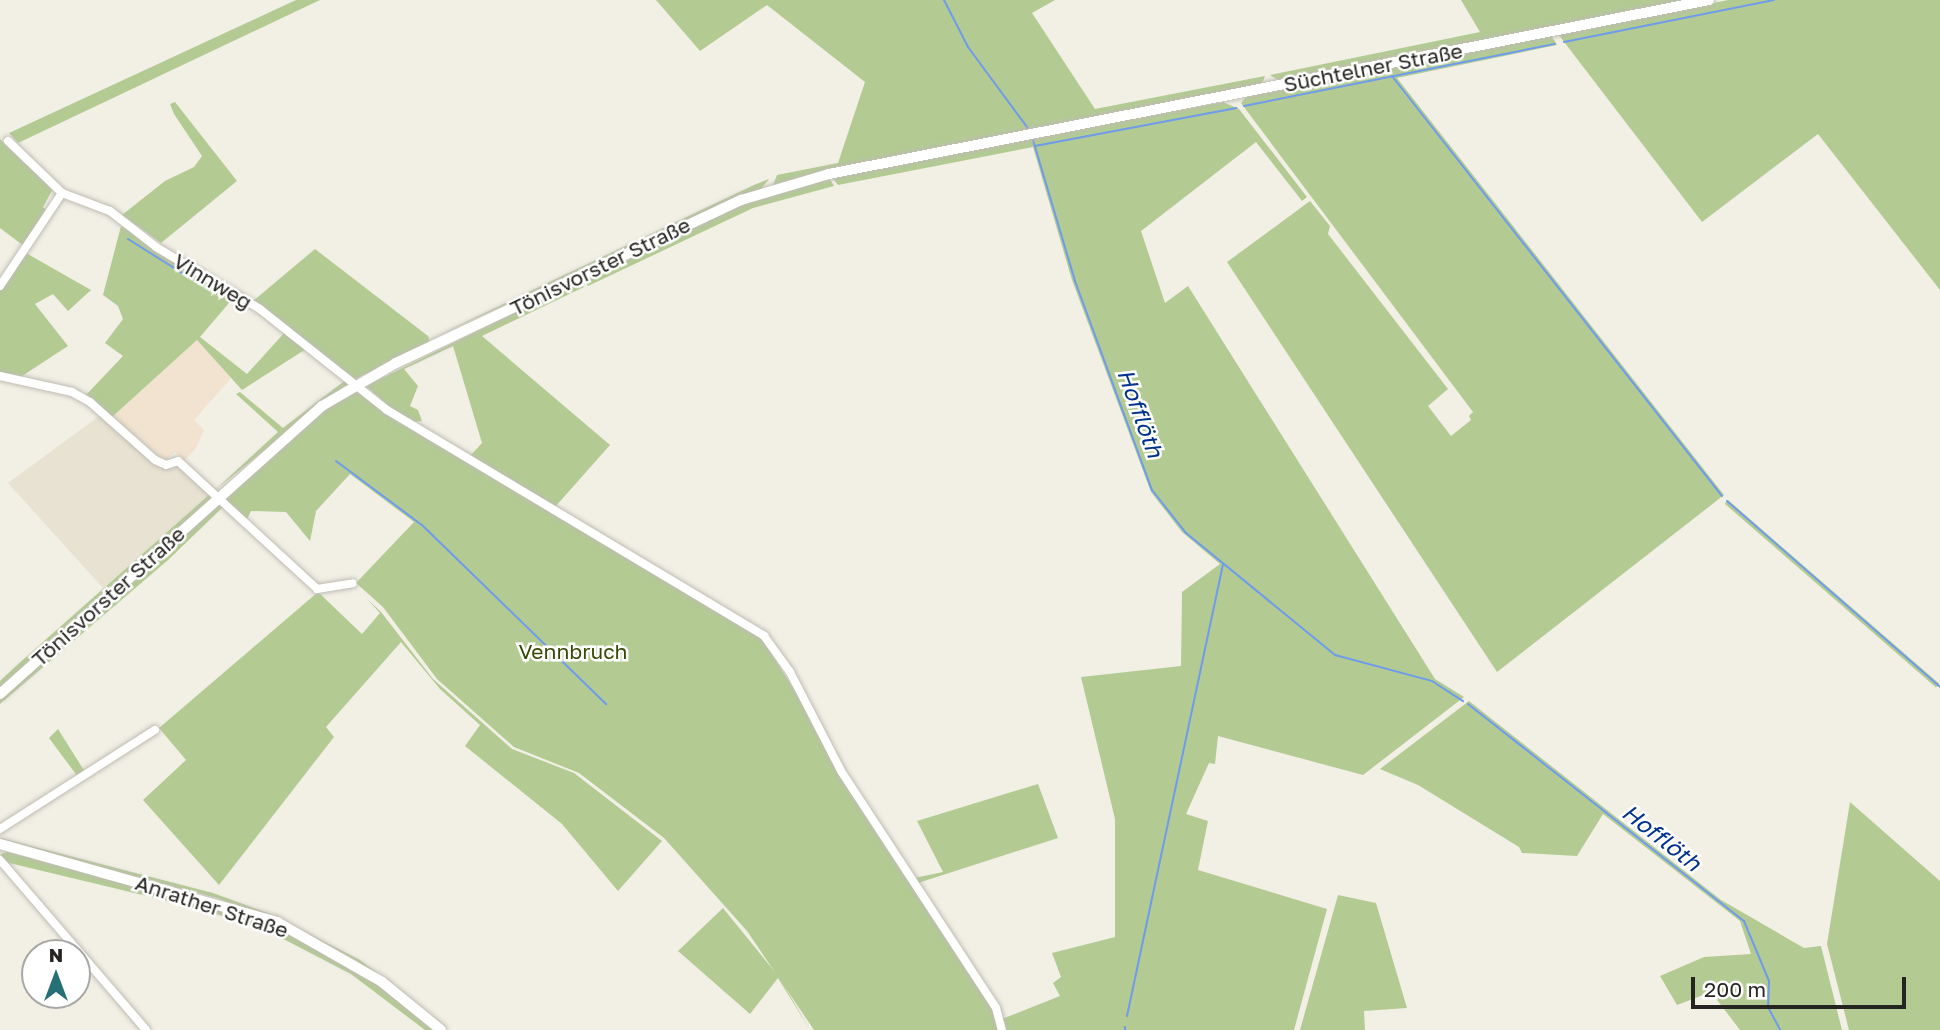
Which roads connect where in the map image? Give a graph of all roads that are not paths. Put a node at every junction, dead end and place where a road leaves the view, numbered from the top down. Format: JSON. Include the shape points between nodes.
{"nodes":[{"id":1,"x":1709,"y":0,"type":"edge"},
{"id":2,"x":1032,"y":134,"type":"joint"},
{"id":3,"x":8,"y":141,"type":"dead end"},
{"id":4,"x":62,"y":193,"type":"junction"},
{"id":5,"x":0,"y":286,"type":"edge"},
{"id":6,"x":0,"y":376,"type":"edge"},
{"id":7,"x":357,"y":383,"type":"junction"},
{"id":8,"x":217,"y":498,"type":"junction"},
{"id":9,"x":353,"y":583,"type":"dead end"},
{"id":10,"x":0,"y":694,"type":"edge"},
{"id":11,"x":155,"y":730,"type":"dead end"},
{"id":12,"x":0,"y":829,"type":"edge"},
{"id":13,"x":0,"y":844,"type":"edge"},
{"id":14,"x":0,"y":860,"type":"edge"},
{"id":15,"x":146,"y":1030,"type":"edge"},
{"id":16,"x":441,"y":1030,"type":"edge"},
{"id":17,"x":1002,"y":1030,"type":"edge"}],
"edges":[{"from":1,"to":2,"type":"main road","name":"Süchtelner Straße"},
{"from":2,"to":7,"type":"main road","name":"Tönisvorster Straße","via":[[805,179],[741,200]]},
{"from":3,"to":4,"type":"street","name":"Vinnweg"},
{"from":4,"to":5,"type":"street"},
{"from":4,"to":7,"type":"street","name":"Vinnweg","via":[[110,211],[156,247],[260,309]]},
{"from":6,"to":8,"type":"street","via":[[84,398],[155,460],[166,465],[178,461]]},
{"from":7,"to":8,"type":"main road","name":"Tönisvorster Straße","via":[[322,407]]},
{"from":7,"to":17,"type":"street","via":[[387,410],[764,636],[790,672],[841,771],[996,1008]]},
{"from":8,"to":9,"type":"street","via":[[317,589]]},
{"from":8,"to":10,"type":"main road","name":"Tönisvorster Straße"},
{"from":11,"to":12,"type":"street"},
{"from":13,"to":16,"type":"main road","name":"Anrather Straße","via":[[277,922],[382,982]]},
{"from":14,"to":15,"type":"street"}]}
